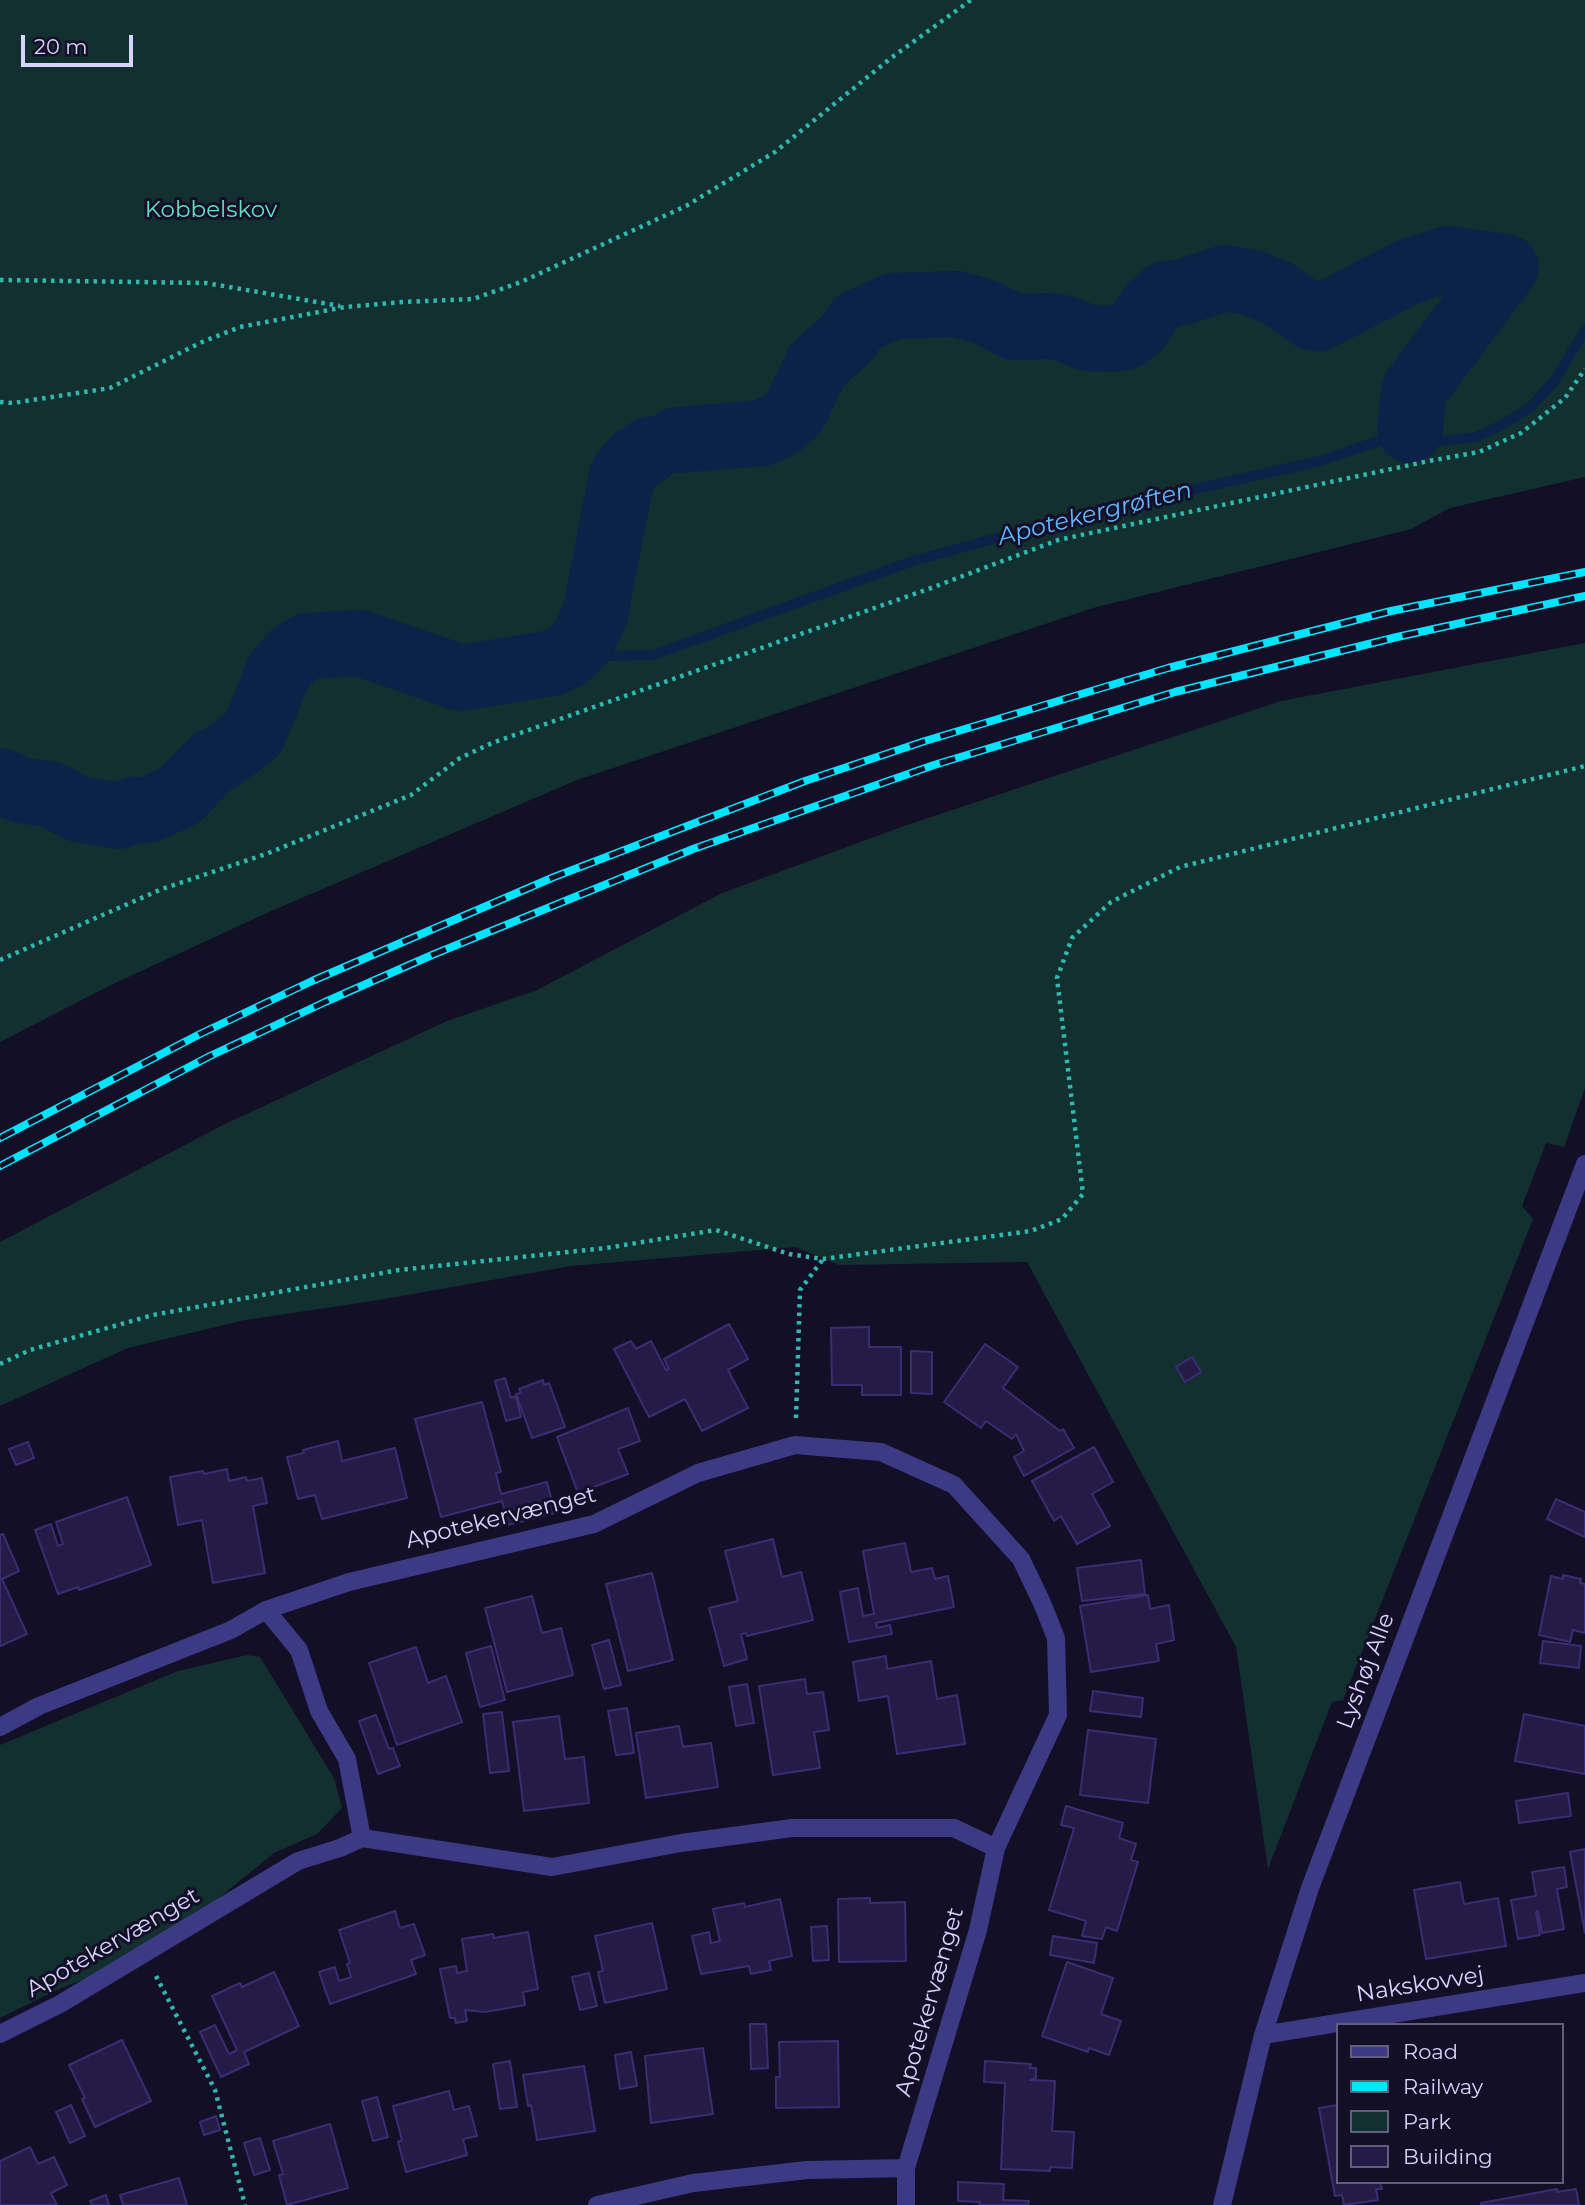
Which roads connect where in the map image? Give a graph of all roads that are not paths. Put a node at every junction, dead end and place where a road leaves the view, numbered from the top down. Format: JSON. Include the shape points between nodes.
{"nodes":[{"id":1,"x":1585,"y":1164,"type":"edge"},
{"id":2,"x":266,"y":1610,"type":"junction"},
{"id":3,"x":0,"y":1727,"type":"edge"},
{"id":4,"x":362,"y":1838,"type":"junction"},
{"id":5,"x":996,"y":1848,"type":"junction"},
{"id":6,"x":1585,"y":1983,"type":"edge"},
{"id":7,"x":1336,"y":2023,"type":"edge"},
{"id":8,"x":1337,"y":2023,"type":"edge"},
{"id":9,"x":0,"y":2034,"type":"edge"},
{"id":10,"x":1263,"y":2035,"type":"junction"},
{"id":11,"x":906,"y":2168,"type":"junction"},
{"id":12,"x":597,"y":2205,"type":"edge"},
{"id":13,"x":906,"y":2205,"type":"edge"},
{"id":14,"x":1222,"y":2205,"type":"edge"}],
"edges":[{"from":1,"to":10,"type":"street","name":"Lyshøj Alle","via":[[1310,1888]]},
{"from":2,"to":3,"type":"street","name":"Apotekervænget","via":[[231,1630],[39,1706]]},
{"from":2,"to":4,"type":"street","via":[[299,1650],[319,1711],[347,1759]]},
{"from":2,"to":5,"type":"street","name":"Apotekervænget","via":[[349,1582],[594,1524],[698,1473],[795,1444],[881,1452],[954,1485],[1021,1559],[1056,1638],[1058,1715]]},
{"from":4,"to":5,"type":"street","name":"Apotekervænget","via":[[552,1867],[792,1828],[954,1828]]},
{"from":4,"to":9,"type":"street","name":"Apotekervænget","via":[[298,1861],[60,2004]]},
{"from":5,"to":11,"type":"street","name":"Apotekervænget","via":[[978,1930]]},
{"from":6,"to":8,"type":"street","name":"Nakskovvej"},
{"from":7,"to":10,"type":"street","name":"Nakskovvej"},
{"from":10,"to":14,"type":"street","name":"Lyshøj Alle"},
{"from":11,"to":12,"type":"street","via":[[807,2170],[706,2182]]},
{"from":11,"to":13,"type":"street","name":"Apotekervænget"}]}
